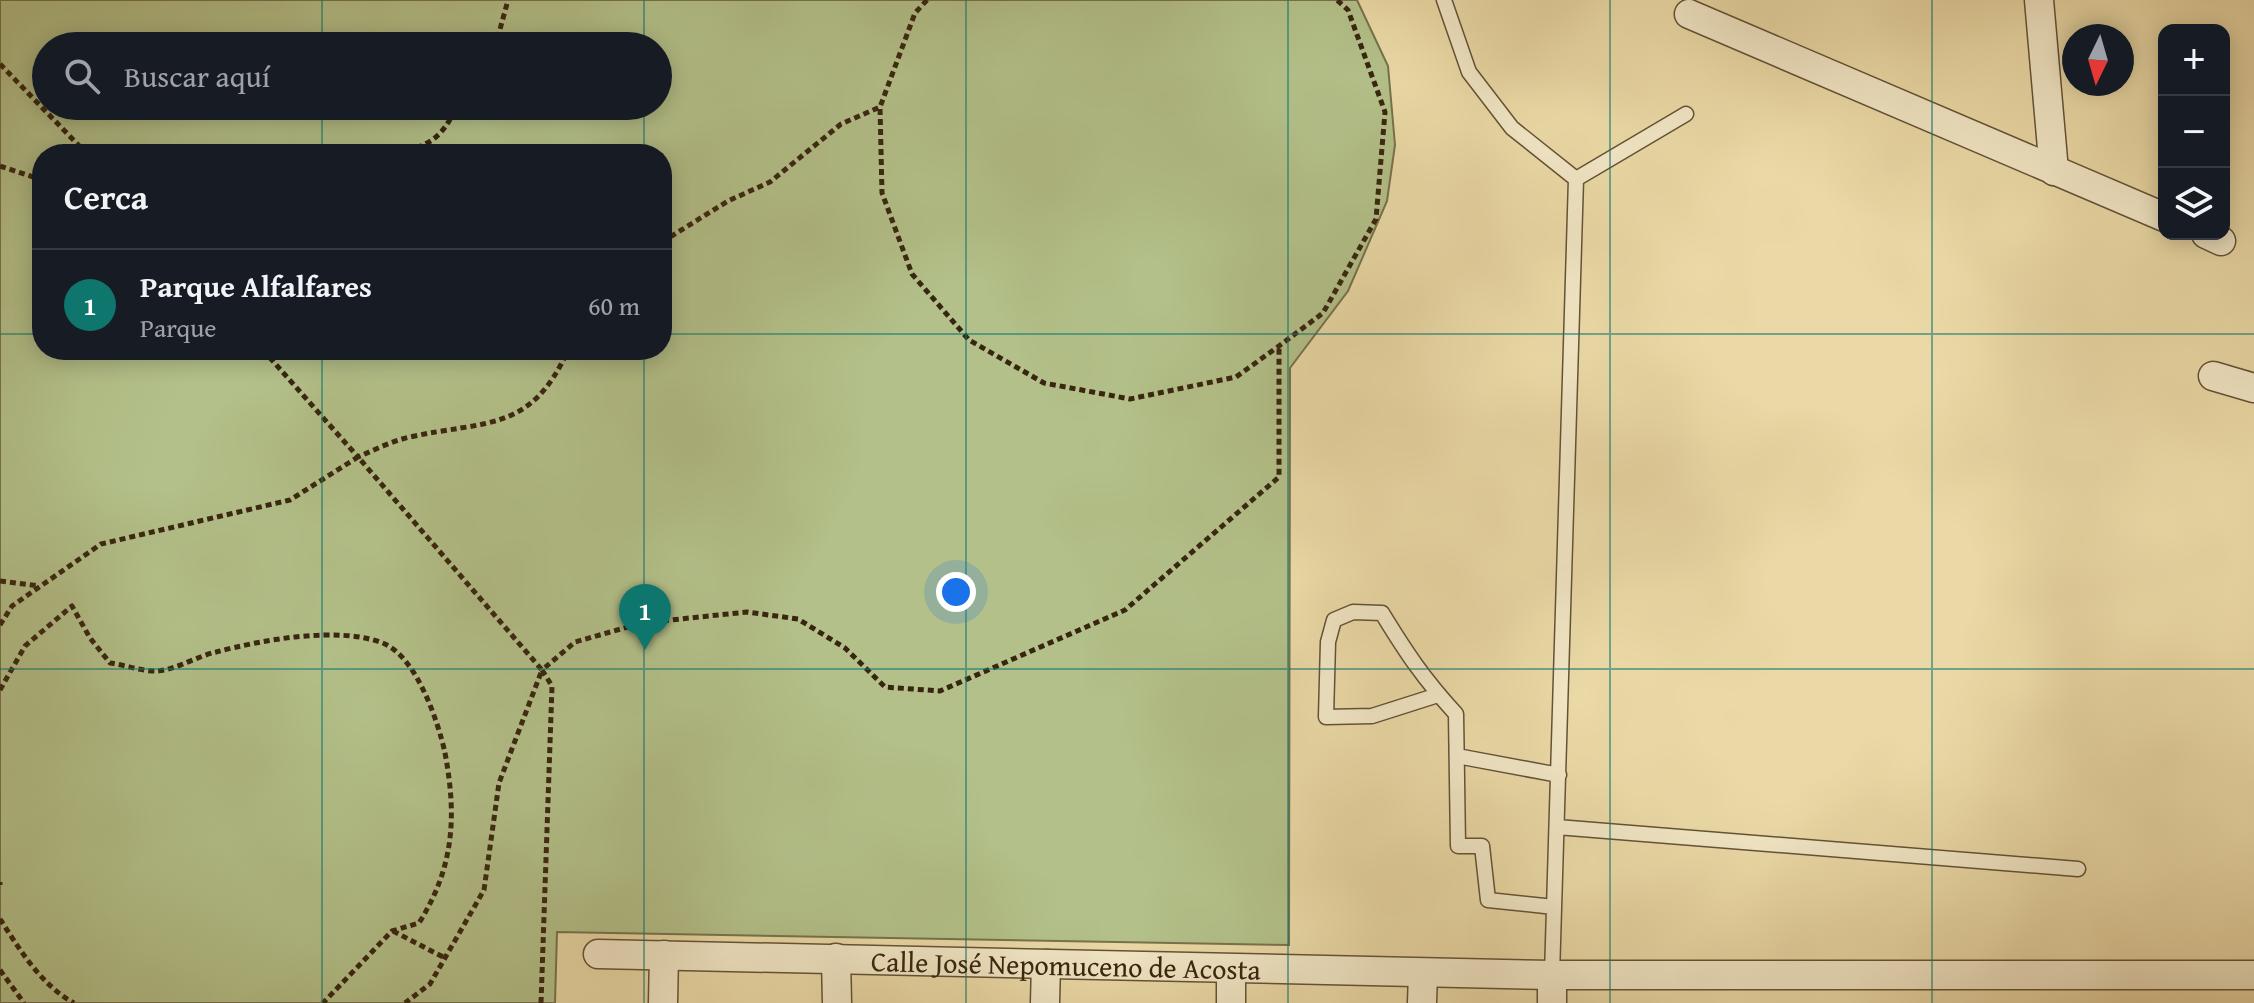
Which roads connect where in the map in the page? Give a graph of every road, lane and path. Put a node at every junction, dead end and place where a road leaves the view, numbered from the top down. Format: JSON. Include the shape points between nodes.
{"nodes":[{"id":1,"x":508,"y":0,"type":"edge"},
{"id":2,"x":927,"y":0,"type":"edge"},
{"id":3,"x":1339,"y":0,"type":"edge"},
{"id":4,"x":1444,"y":0,"type":"edge"},
{"id":5,"x":2039,"y":0,"type":"edge"},
{"id":6,"x":1689,"y":14,"type":"dead end"},
{"id":7,"x":499,"y":32,"type":"edge"},
{"id":8,"x":0,"y":64,"type":"edge"},
{"id":9,"x":32,"y":97,"type":"edge"},
{"id":10,"x":880,"y":107,"type":"junction"},
{"id":11,"x":1686,"y":114,"type":"dead end"},
{"id":12,"x":54,"y":120,"type":"edge"},
{"id":13,"x":451,"y":120,"type":"edge"},
{"id":14,"x":77,"y":144,"type":"edge"},
{"id":15,"x":425,"y":144,"type":"edge"},
{"id":16,"x":0,"y":166,"type":"edge"},
{"id":17,"x":2054,"y":171,"type":"junction"},
{"id":18,"x":32,"y":177,"type":"edge"},
{"id":19,"x":1576,"y":179,"type":"junction"},
{"id":20,"x":2158,"y":214,"type":"edge"},
{"id":21,"x":672,"y":236,"type":"edge"},
{"id":22,"x":1279,"y":346,"type":"junction"},
{"id":23,"x":272,"y":360,"type":"edge"},
{"id":24,"x":564,"y":360,"type":"edge"},
{"id":25,"x":2213,"y":376,"type":"dead end"},
{"id":26,"x":2254,"y":388,"type":"edge"},
{"id":27,"x":358,"y":457,"type":"junction"},
{"id":28,"x":0,"y":581,"type":"edge"},
{"id":29,"x":40,"y":586,"type":"junction"},
{"id":30,"x":0,"y":625,"type":"edge"},
{"id":31,"x":542,"y":670,"type":"junction"},
{"id":32,"x":0,"y":690,"type":"edge"},
{"id":33,"x":1438,"y":695,"type":"junction"},
{"id":34,"x":1457,"y":756,"type":"junction"},
{"id":35,"x":1559,"y":775,"type":"junction"},
{"id":36,"x":1557,"y":827,"type":"junction"},
{"id":37,"x":2078,"y":869,"type":"dead end"},
{"id":38,"x":1554,"y":907,"type":"junction"},
{"id":39,"x":0,"y":919,"type":"edge"},
{"id":40,"x":392,"y":931,"type":"junction"},
{"id":41,"x":598,"y":954,"type":"dead end"},
{"id":42,"x":664,"y":955,"type":"junction"},
{"id":43,"x":445,"y":958,"type":"junction"},
{"id":44,"x":836,"y":958,"type":"junction"},
{"id":45,"x":1046,"y":964,"type":"junction"},
{"id":46,"x":1231,"y":969,"type":"junction"},
{"id":47,"x":0,"y":970,"type":"edge"},
{"id":48,"x":1423,"y":973,"type":"junction"},
{"id":49,"x":2254,"y":975,"type":"edge"},
{"id":50,"x":1552,"y":989,"type":"edge"},
{"id":51,"x":24,"y":1003,"type":"edge"},
{"id":52,"x":74,"y":1003,"type":"edge"},
{"id":53,"x":323,"y":1003,"type":"edge"},
{"id":54,"x":405,"y":1003,"type":"edge"},
{"id":55,"x":541,"y":1003,"type":"edge"},
{"id":56,"x":663,"y":1003,"type":"edge"},
{"id":57,"x":837,"y":1003,"type":"edge"},
{"id":58,"x":1045,"y":1003,"type":"edge"},
{"id":59,"x":1231,"y":1003,"type":"edge"},
{"id":60,"x":1422,"y":1003,"type":"edge"}],
"edges":[{"from":1,"to":7,"type":"path"},
{"from":2,"to":10,"type":"path","via":[[915,13]]},
{"from":3,"to":22,"type":"path","via":[[1348,10],[1385,112],[1376,219],[1323,313]]},
{"from":4,"to":19,"type":"lane","via":[[1469,72],[1512,128]]},
{"from":5,"to":17,"type":"street"},
{"from":6,"to":17,"type":"street"},
{"from":8,"to":9,"type":"path"},
{"from":10,"to":21,"type":"path","via":[[841,124],[770,182]]},
{"from":10,"to":22,"type":"path","via":[[882,193],[912,274],[969,340],[1044,383],[1130,399],[1236,377]]},
{"from":11,"to":19,"type":"lane"},
{"from":12,"to":14,"type":"path"},
{"from":13,"to":15,"type":"path"},
{"from":16,"to":18,"type":"path"},
{"from":17,"to":20,"type":"street"},
{"from":19,"to":35,"type":"lane"},
{"from":22,"to":31,"type":"path","via":[[1279,477],[1125,610],[1019,658],[940,691],[885,687],[845,648],[798,619],[747,612],[642,623],[575,642]]},
{"from":23,"to":27,"type":"path"},
{"from":24,"to":27,"type":"path","via":[[556,377],[526,409],[480,427],[408,437]]},
{"from":25,"to":26,"type":"street"},
{"from":27,"to":29,"type":"path","via":[[290,500],[101,544]]},
{"from":27,"to":31,"type":"path"},
{"from":28,"to":29,"type":"path"},
{"from":29,"to":30,"type":"path","via":[[12,606]]},
{"from":31,"to":43,"type":"path","via":[[499,783],[484,890]]},
{"from":31,"to":55,"type":"path","via":[[552,686]]},
{"from":32,"to":40,"type":"path","via":[[25,646],[72,606],[110,663],[159,671],[266,639],[333,635],[386,645],[417,676],[439,725],[450,780],[452,832],[439,892],[419,923]]},
{"from":33,"to":33,"type":"lane","via":[[1419,675],[1382,613],[1353,612],[1334,620],[1328,642],[1326,717],[1372,716]]},
{"from":33,"to":34,"type":"lane","via":[[1456,714]]},
{"from":34,"to":35,"type":"lane"},
{"from":34,"to":38,"type":"lane","via":[[1458,846],[1482,846],[1488,900]]},
{"from":35,"to":36,"type":"lane"},
{"from":36,"to":37,"type":"lane"},
{"from":36,"to":38,"type":"lane"},
{"from":38,"to":50,"type":"lane"},
{"from":39,"to":52,"type":"path","via":[[58,994]]},
{"from":40,"to":43,"type":"path"},
{"from":40,"to":53,"type":"path"},
{"from":41,"to":42,"type":"street","name":"Calle José Nepomuceno de Acosta"},
{"from":42,"to":44,"type":"street","name":"Calle José Nepomuceno de Acosta"},
{"from":42,"to":56,"type":"street"},
{"from":43,"to":54,"type":"path","via":[[430,984]]},
{"from":44,"to":45,"type":"street","name":"Calle José Nepomuceno de Acosta"},
{"from":44,"to":57,"type":"street"},
{"from":45,"to":46,"type":"street","name":"Calle José Nepomuceno de Acosta"},
{"from":45,"to":58,"type":"street"},
{"from":46,"to":48,"type":"street","name":"Calle José Nepomuceno de Acosta"},
{"from":46,"to":59,"type":"street"},
{"from":47,"to":51,"type":"path"},
{"from":48,"to":50,"type":"street","name":"Calle José Nepomuceno de Acosta"},
{"from":48,"to":60,"type":"street"},
{"from":49,"to":50,"type":"street","name":"Calle José Nepomuceno de Acosta"}]}
